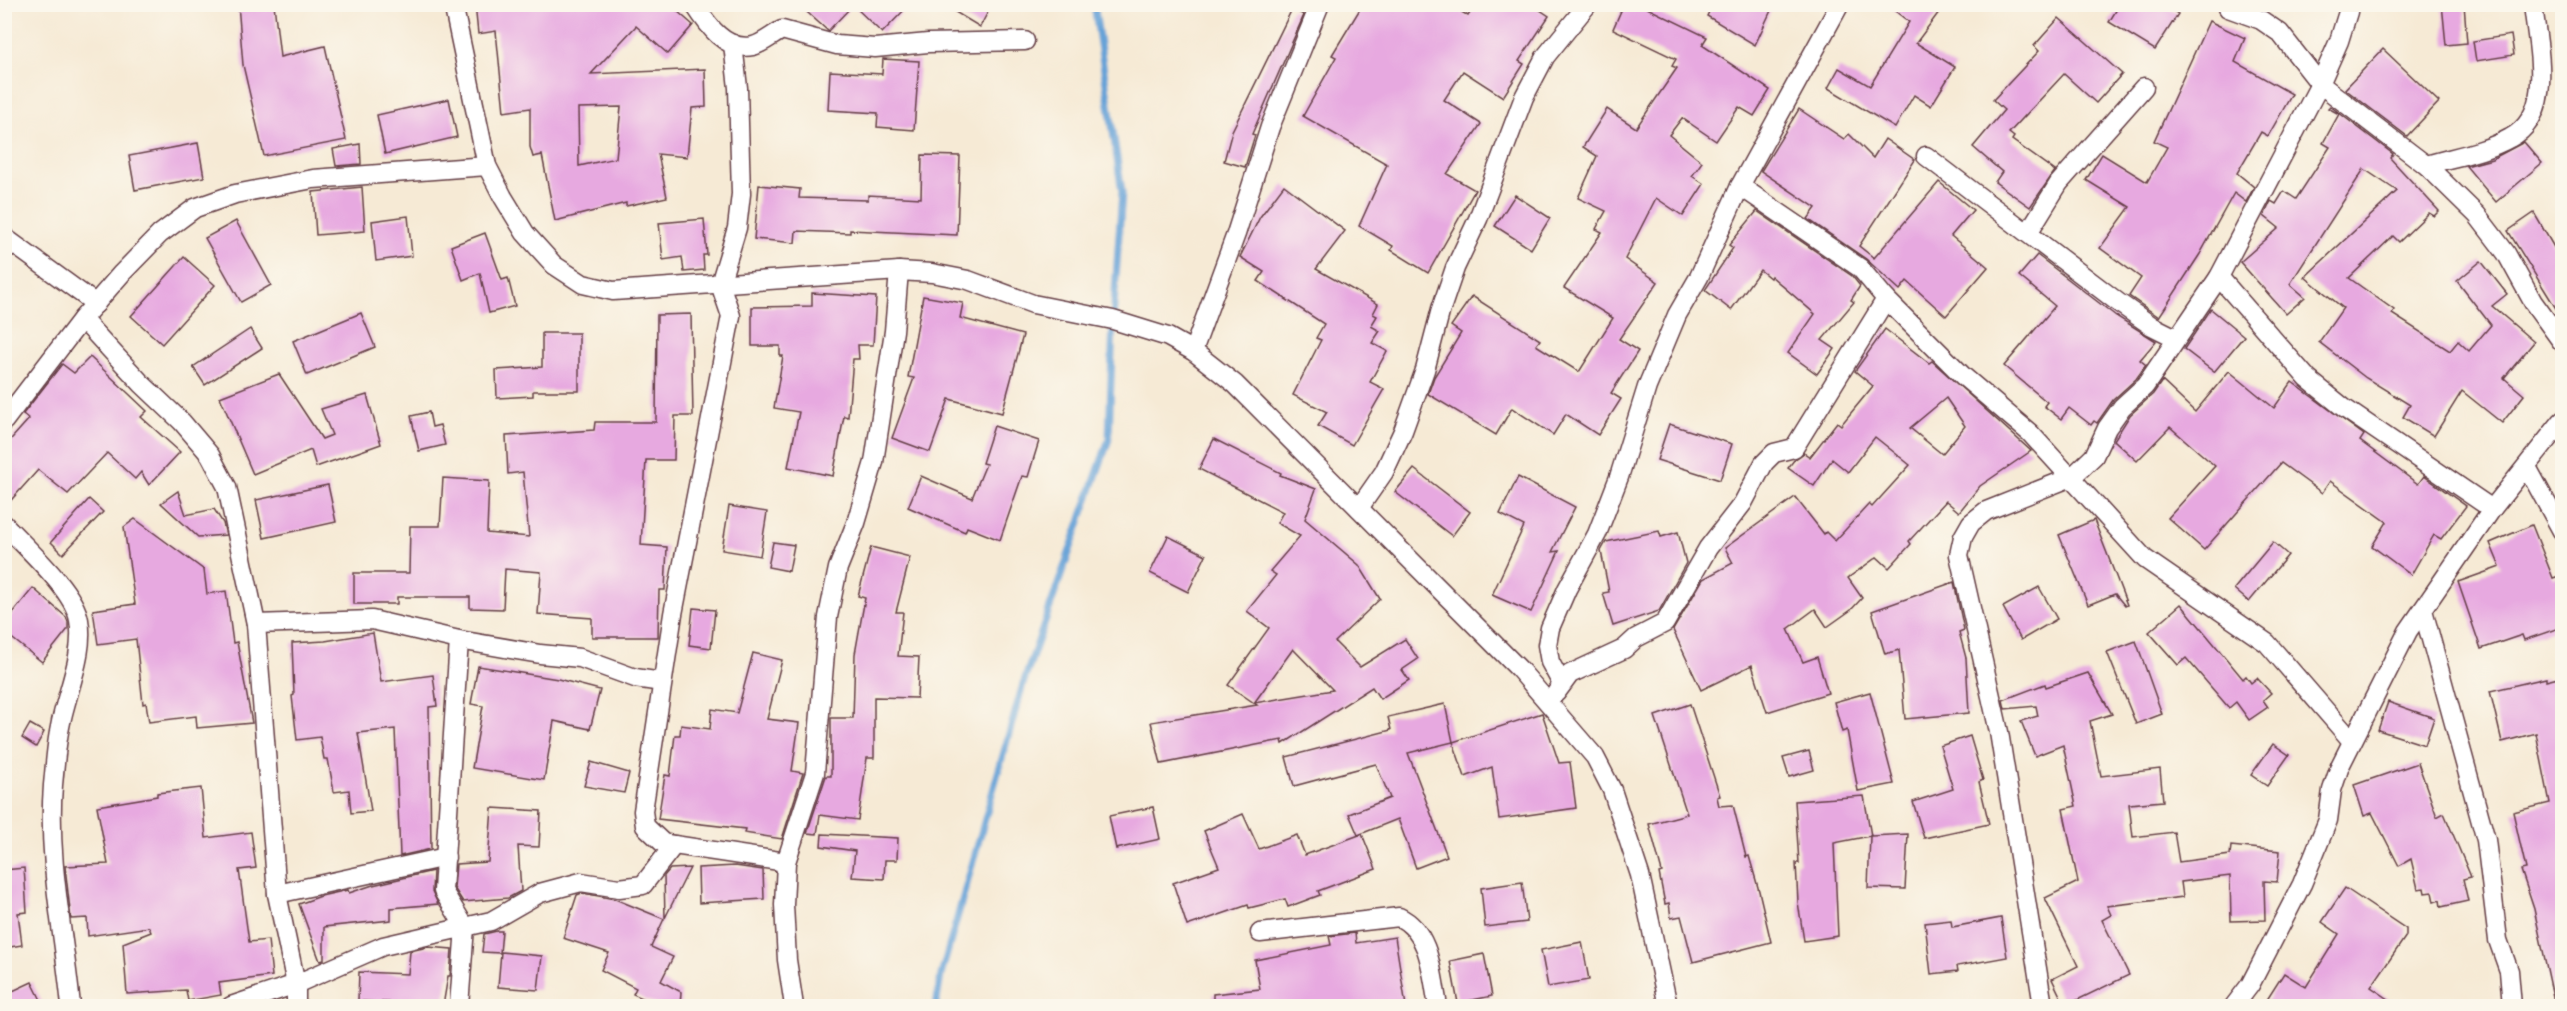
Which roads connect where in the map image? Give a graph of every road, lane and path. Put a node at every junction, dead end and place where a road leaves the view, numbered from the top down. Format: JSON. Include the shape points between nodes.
{"nodes":[{"id":1,"x":453,"y":4,"type":"edge"},
{"id":2,"x":694,"y":4,"type":"edge"},
{"id":3,"x":1320,"y":4,"type":"edge"},
{"id":4,"x":1588,"y":4,"type":"edge"},
{"id":5,"x":1840,"y":4,"type":"edge"},
{"id":6,"x":2347,"y":4,"type":"edge"},
{"id":7,"x":2533,"y":4,"type":"edge"},
{"id":8,"x":2228,"y":8,"type":"dead end"},
{"id":9,"x":1025,"y":41,"type":"dead end"},
{"id":10,"x":733,"y":44,"type":"junction"},
{"id":11,"x":2320,"y":84,"type":"junction"},
{"id":12,"x":2144,"y":87,"type":"dead end"},
{"id":13,"x":1926,"y":156,"type":"dead end"},
{"id":14,"x":486,"y":165,"type":"junction"},
{"id":15,"x":2426,"y":165,"type":"junction"},
{"id":16,"x":1740,"y":186,"type":"junction"},
{"id":17,"x":2028,"y":233,"type":"junction"},
{"id":18,"x":4,"y":237,"type":"edge"},
{"id":19,"x":898,"y":271,"type":"junction"},
{"id":20,"x":2219,"y":277,"type":"junction"},
{"id":21,"x":720,"y":284,"type":"junction"},
{"id":22,"x":1886,"y":299,"type":"junction"},
{"id":23,"x":96,"y":304,"type":"junction"},
{"id":24,"x":82,"y":319,"type":"junction"},
{"id":25,"x":2176,"y":338,"type":"junction"},
{"id":26,"x":2562,"y":342,"type":"edge"},
{"id":27,"x":1193,"y":351,"type":"junction"},
{"id":28,"x":4,"y":421,"type":"edge"},
{"id":29,"x":2562,"y":421,"type":"edge"},
{"id":30,"x":2527,"y":467,"type":"junction"},
{"id":31,"x":2072,"y":477,"type":"junction"},
{"id":32,"x":1359,"y":508,"type":"junction"},
{"id":33,"x":2492,"y":509,"type":"junction"},
{"id":34,"x":4,"y":524,"type":"edge"},
{"id":35,"x":2562,"y":531,"type":"edge"},
{"id":36,"x":2423,"y":610,"type":"junction"},
{"id":37,"x":255,"y":624,"type":"junction"},
{"id":38,"x":459,"y":640,"type":"junction"},
{"id":39,"x":662,"y":682,"type":"junction"},
{"id":40,"x":1562,"y":684,"type":"junction"},
{"id":41,"x":1551,"y":703,"type":"junction"},
{"id":42,"x":2351,"y":740,"type":"junction"},
{"id":43,"x":674,"y":845,"type":"junction"},
{"id":44,"x":446,"y":857,"type":"junction"},
{"id":45,"x":786,"y":862,"type":"junction"},
{"id":46,"x":277,"y":894,"type":"junction"},
{"id":47,"x":465,"y":927,"type":"junction"},
{"id":48,"x":1260,"y":933,"type":"dead end"},
{"id":49,"x":296,"y":984,"type":"junction"},
{"id":50,"x":72,"y":1006,"type":"edge"},
{"id":51,"x":231,"y":1006,"type":"edge"},
{"id":52,"x":296,"y":1006,"type":"edge"},
{"id":53,"x":459,"y":1006,"type":"edge"},
{"id":54,"x":795,"y":1006,"type":"edge"},
{"id":55,"x":1438,"y":1006,"type":"edge"},
{"id":56,"x":1668,"y":1006,"type":"edge"},
{"id":57,"x":2043,"y":1006,"type":"edge"},
{"id":58,"x":2234,"y":1006,"type":"edge"},
{"id":59,"x":2512,"y":1006,"type":"edge"}],
"edges":[{"from":1,"to":14,"type":"street"},
{"from":2,"to":10,"type":"street","via":[[721,39]]},
{"from":3,"to":27,"type":"street","via":[[1270,127]]},
{"from":4,"to":32,"type":"street","via":[[1545,57],[1524,97],[1487,198],[1455,268],[1403,431],[1384,472]]},
{"from":5,"to":16,"type":"street"},
{"from":6,"to":11,"type":"street","via":[[2339,41]]},
{"from":7,"to":15,"type":"street","via":[[2539,105],[2528,123],[2512,138]]},
{"from":8,"to":11,"type":"street","via":[[2261,20],[2280,33]]},
{"from":9,"to":10,"type":"street","via":[[875,48],[837,45],[782,30],[752,46]]},
{"from":10,"to":21,"type":"street","via":[[741,194],[738,228]]},
{"from":11,"to":15,"type":"street"},
{"from":11,"to":20,"type":"street"},
{"from":12,"to":17,"type":"street","via":[[2060,183]]},
{"from":13,"to":17,"type":"street"},
{"from":14,"to":21,"type":"street","via":[[525,233],[554,265],[583,284],[613,291]]},
{"from":14,"to":23,"type":"street","via":[[313,179],[205,204],[160,234]]},
{"from":15,"to":26,"type":"street","via":[[2477,215]]},
{"from":16,"to":22,"type":"street","via":[[1860,268]]},
{"from":16,"to":40,"type":"street","via":[[1699,277],[1677,315],[1647,387],[1597,534],[1550,628],[1550,662]]},
{"from":17,"to":25,"type":"street","via":[[2119,303]]},
{"from":18,"to":23,"type":"street"},
{"from":19,"to":21,"type":"street"},
{"from":19,"to":27,"type":"street","via":[[968,280],[1034,304],[1113,320],[1168,337]]},
{"from":19,"to":45,"type":"street","via":[[894,331],[874,462],[838,568],[828,617],[815,774]]},
{"from":20,"to":25,"type":"street"},
{"from":20,"to":33,"type":"street","via":[[2308,378],[2344,408]]},
{"from":21,"to":39,"type":"street","via":[[731,316]]},
{"from":22,"to":31,"type":"street"},
{"from":22,"to":40,"type":"street","via":[[1794,448],[1774,453],[1764,463],[1743,503],[1708,548],[1665,623],[1624,649],[1582,666]]},
{"from":23,"to":24,"type":"street"},
{"from":24,"to":28,"type":"street"},
{"from":24,"to":37,"type":"street","via":[[210,455],[227,487]]},
{"from":25,"to":31,"type":"street","via":[[2145,386],[2107,428],[2094,456]]},
{"from":27,"to":32,"type":"street","via":[[1235,384]]},
{"from":29,"to":30,"type":"street"},
{"from":30,"to":33,"type":"street"},
{"from":30,"to":35,"type":"street"},
{"from":31,"to":42,"type":"street","via":[[2145,559],[2267,643]]},
{"from":31,"to":57,"type":"street","via":[[1986,511],[1971,523],[1959,555],[2000,732]]},
{"from":32,"to":41,"type":"street"},
{"from":33,"to":36,"type":"street"},
{"from":34,"to":50,"type":"street","via":[[58,583],[79,619],[79,643],[59,728],[51,824]]},
{"from":36,"to":42,"type":"street"},
{"from":36,"to":59,"type":"street","via":[[2486,840],[2498,940],[2509,971]]},
{"from":37,"to":38,"type":"street","via":[[372,620]]},
{"from":37,"to":46,"type":"street"},
{"from":38,"to":39,"type":"street","via":[[580,658],[635,678]]},
{"from":38,"to":44,"type":"street"},
{"from":39,"to":43,"type":"street","via":[[643,811],[650,833],[663,843]]},
{"from":40,"to":41,"type":"street"},
{"from":41,"to":56,"type":"street","via":[[1595,757],[1612,790],[1640,875]]},
{"from":42,"to":58,"type":"street","via":[[2332,790],[2328,819],[2302,884],[2250,986]]},
{"from":43,"to":45,"type":"street"},
{"from":43,"to":47,"type":"street","via":[[643,885],[619,888],[581,882],[540,893],[491,921]]},
{"from":44,"to":46,"type":"street"},
{"from":44,"to":47,"type":"street","via":[[443,891]]},
{"from":45,"to":54,"type":"street","via":[[784,916]]},
{"from":46,"to":49,"type":"street"},
{"from":47,"to":49,"type":"street","via":[[384,946]]},
{"from":47,"to":53,"type":"street"},
{"from":48,"to":55,"type":"street","via":[[1399,917],[1410,922],[1428,950]]},
{"from":49,"to":51,"type":"street"},
{"from":49,"to":52,"type":"street"}]}
